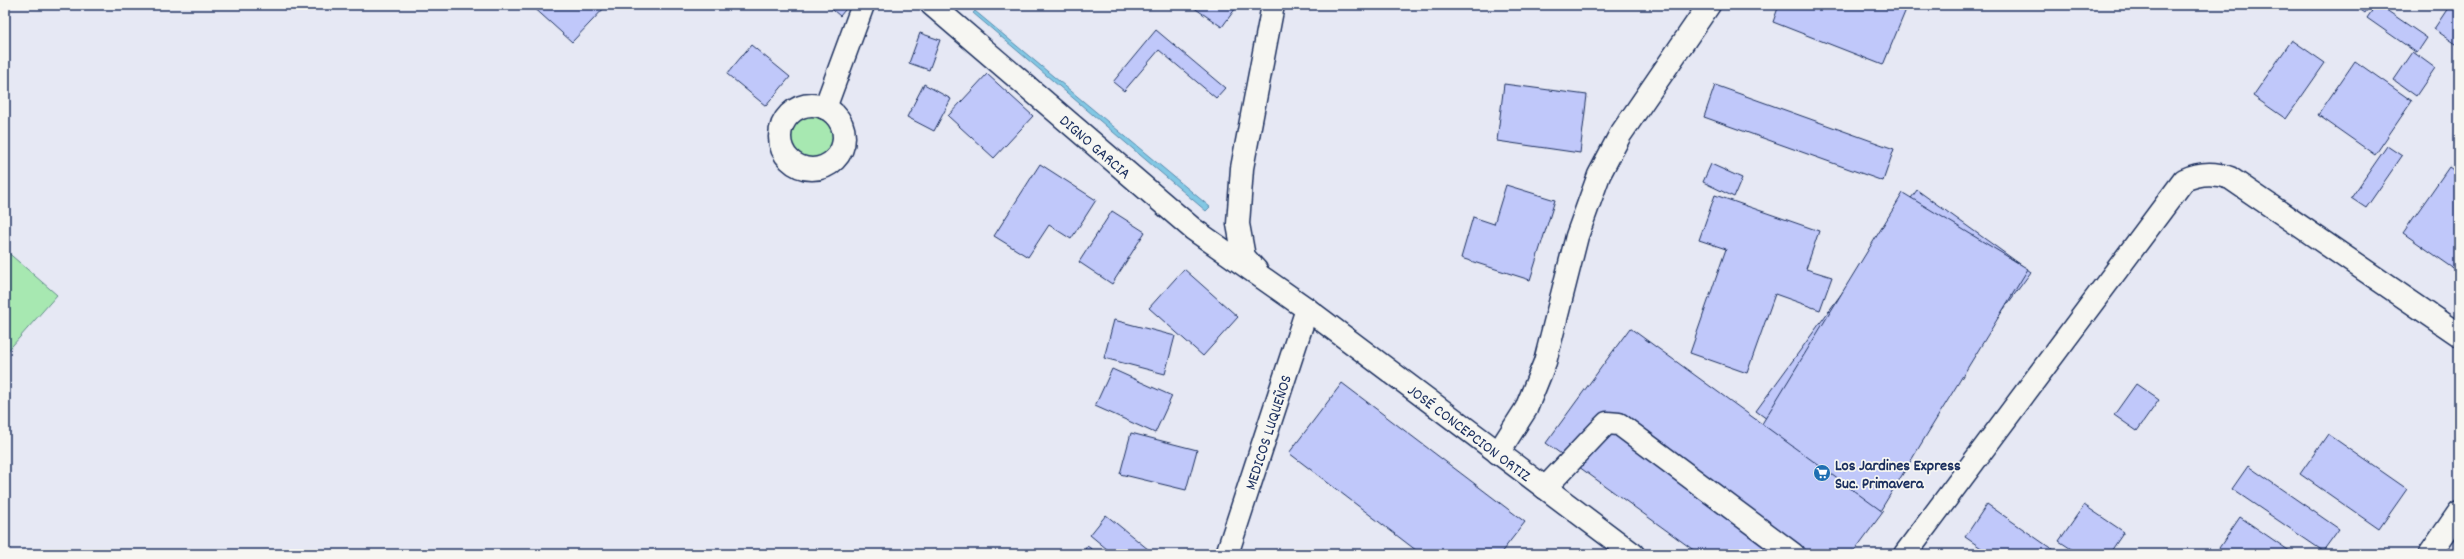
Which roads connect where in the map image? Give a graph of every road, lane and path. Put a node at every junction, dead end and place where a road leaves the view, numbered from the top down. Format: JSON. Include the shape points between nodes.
{"nodes":[{"id":1,"x":863,"y":5,"type":"edge"},
{"id":2,"x":932,"y":5,"type":"edge"},
{"id":3,"x":1273,"y":5,"type":"edge"},
{"id":4,"x":1709,"y":5,"type":"edge"},
{"id":5,"x":825,"y":108,"type":"dead end"},
{"id":6,"x":1265,"y":280,"type":"junction"},
{"id":7,"x":1307,"y":310,"type":"junction"},
{"id":8,"x":2459,"y":335,"type":"edge"},
{"id":9,"x":1498,"y":453,"type":"junction"},
{"id":10,"x":1546,"y":488,"type":"junction"},
{"id":11,"x":2459,"y":512,"type":"edge"},
{"id":12,"x":1227,"y":554,"type":"edge"},
{"id":13,"x":1633,"y":554,"type":"edge"},
{"id":14,"x":1793,"y":554,"type":"edge"},
{"id":15,"x":1905,"y":554,"type":"edge"},
{"id":16,"x":2430,"y":554,"type":"edge"}],
"edges":[{"from":1,"to":5,"type":"street"},
{"from":2,"to":6,"type":"street","name":"DIGNO GARCIA","via":[[1193,229]]},
{"from":3,"to":6,"type":"street","via":[[1242,168],[1238,224],[1244,257]]},
{"from":4,"to":9,"type":"street","via":[[1620,135],[1599,174],[1577,236],[1545,362],[1526,409]]},
{"from":6,"to":7,"type":"street","name":"JOSÉ CONCEPCION ORTIZ"},
{"from":7,"to":9,"type":"street","name":"JOSÉ CONCEPCION ORTIZ"},
{"from":7,"to":12,"type":"street","name":"MEDICOS LUQUEÑOS"},
{"from":8,"to":15,"type":"street","via":[[2230,178],[2214,174],[2194,175],[2184,180]]},
{"from":9,"to":10,"type":"street","name":"JOSÉ CONCEPCION ORTIZ"},
{"from":10,"to":13,"type":"street","name":"JOSÉ CONCEPCION ORTIZ"},
{"from":10,"to":14,"type":"street","via":[[1608,423],[1619,424]]},
{"from":11,"to":16,"type":"street"}]}
